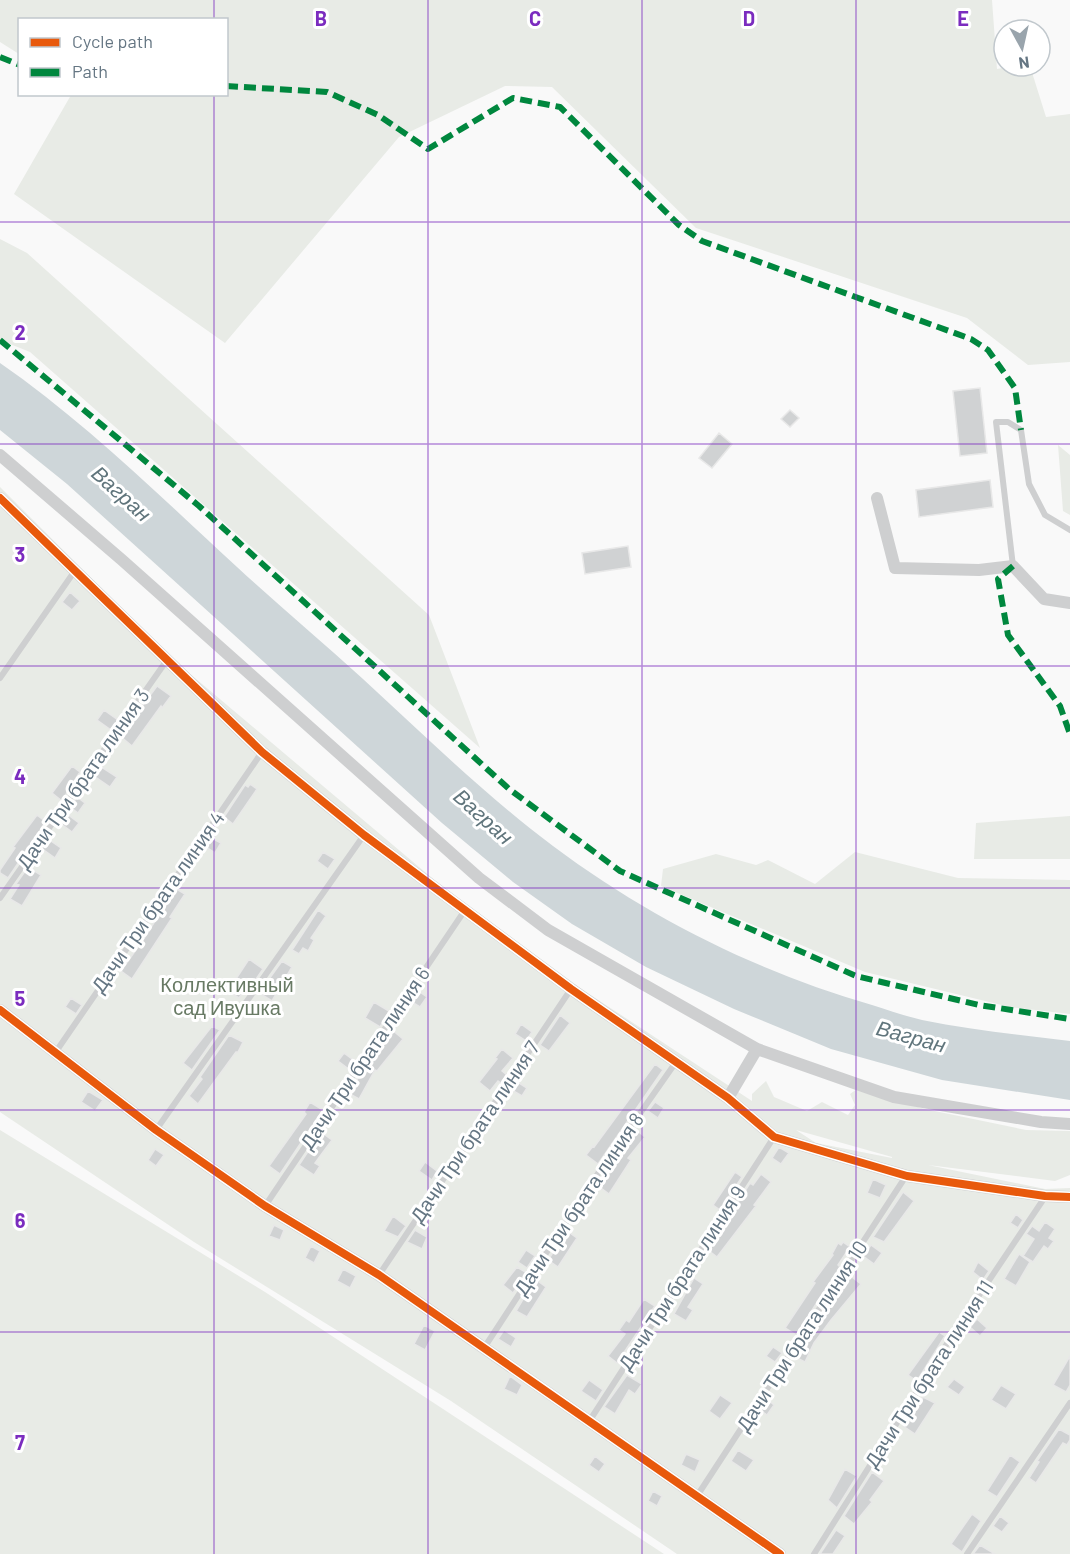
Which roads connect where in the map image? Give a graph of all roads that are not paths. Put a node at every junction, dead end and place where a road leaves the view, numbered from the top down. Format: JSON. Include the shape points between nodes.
{"nodes":[{"id":1,"x":0,"y":456,"type":"edge"},
{"id":2,"x":0,"y":498,"type":"edge"},
{"id":3,"x":877,"y":498,"type":"dead end"},
{"id":4,"x":1070,"y":531,"type":"edge"},
{"id":5,"x":1013,"y":566,"type":"junction"},
{"id":6,"x":74,"y":572,"type":"junction"},
{"id":7,"x":1070,"y":603,"type":"edge"},
{"id":8,"x":167,"y":660,"type":"junction"},
{"id":9,"x":0,"y":678,"type":"edge"},
{"id":10,"x":262,"y":752,"type":"junction"},
{"id":11,"x":364,"y":835,"type":"junction"},
{"id":12,"x":0,"y":898,"type":"edge"},
{"id":13,"x":465,"y":910,"type":"junction"},
{"id":14,"x":571,"y":989,"type":"junction"},
{"id":15,"x":0,"y":1010,"type":"edge"},
{"id":16,"x":757,"y":1049,"type":"junction"},
{"id":17,"x":54,"y":1053,"type":"junction"},
{"id":18,"x":676,"y":1062,"type":"junction"},
{"id":19,"x":728,"y":1098,"type":"junction"},
{"id":20,"x":1070,"y":1124,"type":"edge"},
{"id":21,"x":156,"y":1130,"type":"junction"},
{"id":22,"x":774,"y":1137,"type":"junction"},
{"id":23,"x":907,"y":1176,"type":"junction"},
{"id":24,"x":1045,"y":1196,"type":"junction"},
{"id":25,"x":1070,"y":1197,"type":"edge"},
{"id":26,"x":264,"y":1206,"type":"junction"},
{"id":27,"x":379,"y":1275,"type":"junction"},
{"id":28,"x":484,"y":1348,"type":"junction"},
{"id":29,"x":1070,"y":1403,"type":"edge"},
{"id":30,"x":590,"y":1420,"type":"junction"},
{"id":31,"x":697,"y":1496,"type":"junction"},
{"id":32,"x":780,"y":1554,"type":"edge"},
{"id":33,"x":814,"y":1554,"type":"edge"},
{"id":34,"x":967,"y":1554,"type":"edge"}],
"edges":[{"from":1,"to":16,"type":"street","via":[[478,878],[549,930]]},
{"from":2,"to":6,"type":"street"},
{"from":3,"to":5,"type":"street","via":[[895,568],[979,570]]},
{"from":4,"to":5,"type":"lane","via":[[1045,515],[1029,484],[1021,430],[1008,422],[996,422]]},
{"from":5,"to":7,"type":"street","via":[[1044,598]]},
{"from":6,"to":8,"type":"street"},
{"from":6,"to":9,"type":"lane"},
{"from":8,"to":10,"type":"street"},
{"from":8,"to":12,"type":"lane","name":"Дачи Три брата линия 3"},
{"from":10,"to":11,"type":"street"},
{"from":10,"to":17,"type":"lane","name":"Дачи Три брата линия 4"},
{"from":11,"to":13,"type":"street"},
{"from":11,"to":21,"type":"lane"},
{"from":13,"to":14,"type":"street"},
{"from":13,"to":26,"type":"lane","name":"Дачи Три брата линия 6"},
{"from":14,"to":18,"type":"street"},
{"from":14,"to":27,"type":"lane","name":"Дачи Три брата линия 7"},
{"from":15,"to":17,"type":"street"},
{"from":16,"to":19,"type":"street"},
{"from":16,"to":20,"type":"street","via":[[894,1096]]},
{"from":17,"to":21,"type":"street"},
{"from":18,"to":19,"type":"street"},
{"from":18,"to":28,"type":"lane","name":"Дачи Три брата линия 8"},
{"from":19,"to":22,"type":"street"},
{"from":21,"to":26,"type":"street"},
{"from":22,"to":23,"type":"street"},
{"from":22,"to":30,"type":"lane","name":"Дачи Три брата линия 9"},
{"from":23,"to":24,"type":"street"},
{"from":23,"to":31,"type":"lane","name":"Дачи Три брата линия 10"},
{"from":24,"to":25,"type":"street"},
{"from":24,"to":33,"type":"lane","name":"Дачи Три брата линия 11"},
{"from":26,"to":27,"type":"street"},
{"from":27,"to":28,"type":"street"},
{"from":28,"to":30,"type":"street"},
{"from":29,"to":34,"type":"lane"},
{"from":30,"to":31,"type":"street"},
{"from":31,"to":32,"type":"street"}]}
